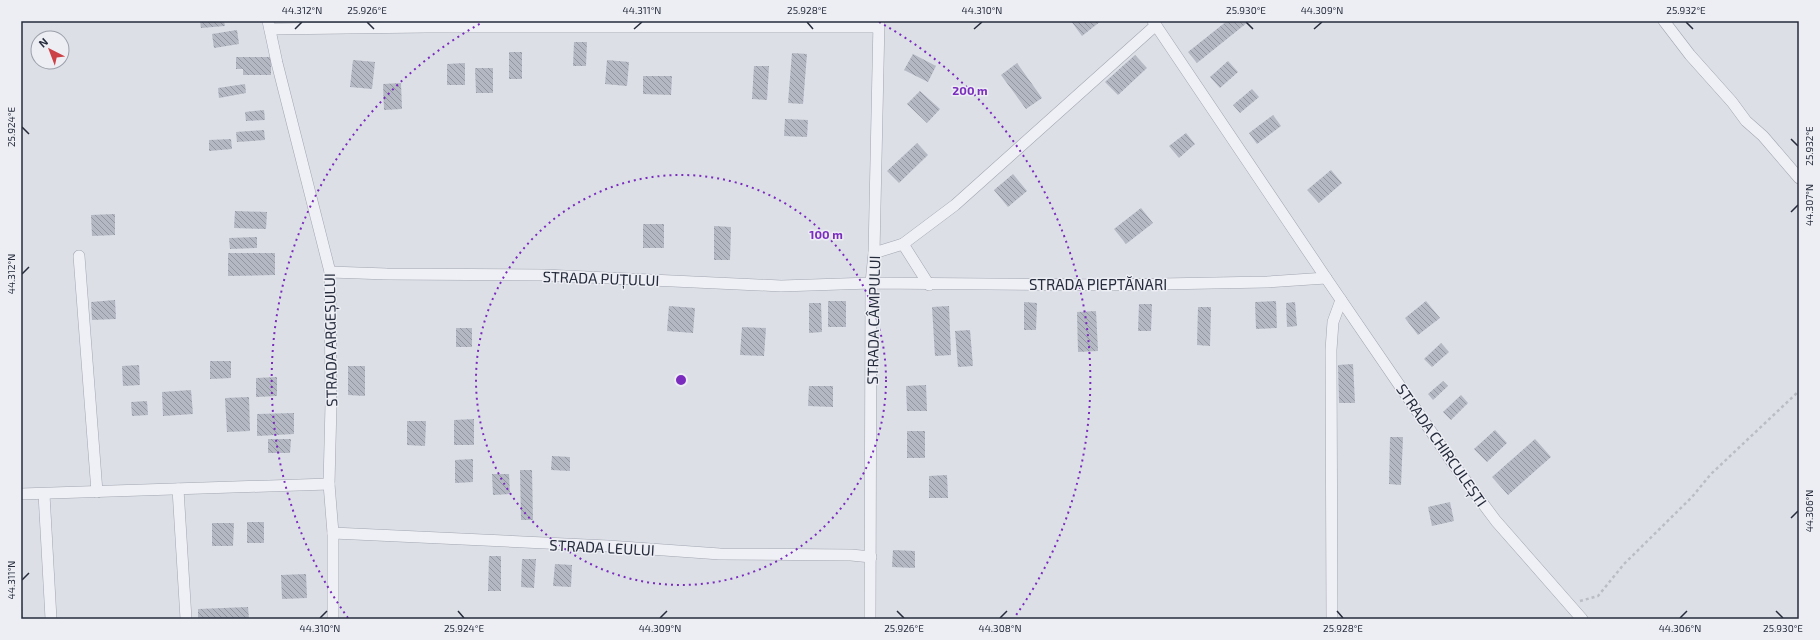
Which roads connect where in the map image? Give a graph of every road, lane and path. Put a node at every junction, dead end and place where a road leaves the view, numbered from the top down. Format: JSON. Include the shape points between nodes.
{"nodes":[{"id":1,"x":1664,"y":21,"type":"edge"},
{"id":2,"x":1154,"y":23,"type":"edge"},
{"id":3,"x":878,"y":24,"type":"edge"},
{"id":4,"x":269,"y":25,"type":"edge"},
{"id":5,"x":1799,"y":178,"type":"edge"},
{"id":6,"x":903,"y":244,"type":"junction"},
{"id":7,"x":874,"y":253,"type":"junction"},
{"id":8,"x":79,"y":256,"type":"dead end"},
{"id":9,"x":330,"y":272,"type":"junction"},
{"id":10,"x":1326,"y":278,"type":"junction"},
{"id":11,"x":871,"y":283,"type":"junction"},
{"id":12,"x":929,"y":285,"type":"junction"},
{"id":13,"x":1341,"y":300,"type":"junction"},
{"id":14,"x":1799,"y":391,"type":"edge"},
{"id":15,"x":330,"y":484,"type":"junction"},
{"id":16,"x":178,"y":489,"type":"junction"},
{"id":17,"x":97,"y":492,"type":"junction"},
{"id":18,"x":21,"y":494,"type":"edge"},
{"id":19,"x":44,"y":494,"type":"junction"},
{"id":20,"x":333,"y":533,"type":"junction"},
{"id":21,"x":871,"y":556,"type":"junction"},
{"id":22,"x":1568,"y":604,"type":"junction"},
{"id":23,"x":51,"y":619,"type":"edge"},
{"id":24,"x":186,"y":619,"type":"edge"},
{"id":25,"x":333,"y":619,"type":"edge"},
{"id":26,"x":870,"y":619,"type":"edge"},
{"id":27,"x":1332,"y":619,"type":"edge"},
{"id":28,"x":1582,"y":619,"type":"edge"}],
"edges":[{"from":1,"to":5,"type":"street","via":[[1746,121],[1763,136]]},
{"from":2,"to":6,"type":"street","via":[[955,205]]},
{"from":2,"to":10,"type":"street","name":"STRADA CHIRCULEȘTI"},
{"from":3,"to":4,"type":"street","via":[[426,27]]},
{"from":3,"to":7,"type":"street","name":"STRADA CÂMPULUI"},
{"from":4,"to":9,"type":"street","name":"STRADA ARGEȘULUI"},
{"from":6,"to":7,"type":"street"},
{"from":6,"to":12,"type":"street"},
{"from":7,"to":11,"type":"street","name":"STRADA CÂMPULUI"},
{"from":8,"to":17,"type":"street"},
{"from":9,"to":11,"type":"street","name":"STRADA PUȚULUI","via":[[544,275],[781,286]]},
{"from":9,"to":15,"type":"street","name":"STRADA ARGEȘULUI"},
{"from":10,"to":12,"type":"street","name":"STRADA PIEPTĂNARI","via":[[1267,282],[1108,285]]},
{"from":10,"to":13,"type":"street","name":"STRADA CHIRCULEȘTI"},
{"from":11,"to":12,"type":"street","name":"STRADA PIEPTĂNARI"},
{"from":11,"to":21,"type":"street","name":"STRADA CÂMPULUI"},
{"from":13,"to":22,"type":"street","name":"STRADA CHIRCULEȘTI","via":[[1496,521]]},
{"from":13,"to":27,"type":"street","via":[[1333,322],[1331,350]]},
{"from":14,"to":22,"type":"path","via":[[1711,474],[1692,497],[1624,564],[1598,596]]},
{"from":15,"to":16,"type":"street"},
{"from":15,"to":20,"type":"street","name":"STRADA ARGEȘULUI"},
{"from":16,"to":17,"type":"street"},
{"from":16,"to":24,"type":"street"},
{"from":17,"to":19,"type":"street"},
{"from":18,"to":19,"type":"street"},
{"from":19,"to":23,"type":"street"},
{"from":20,"to":21,"type":"street","name":"STRADA LEULUI","via":[[720,554]]},
{"from":20,"to":25,"type":"street","name":"STRADA ARGEȘULUI"},
{"from":21,"to":26,"type":"street","name":"STRADA CÂMPULUI"},
{"from":22,"to":28,"type":"street","name":"STRADA CHIRCULEȘTI"}]}
